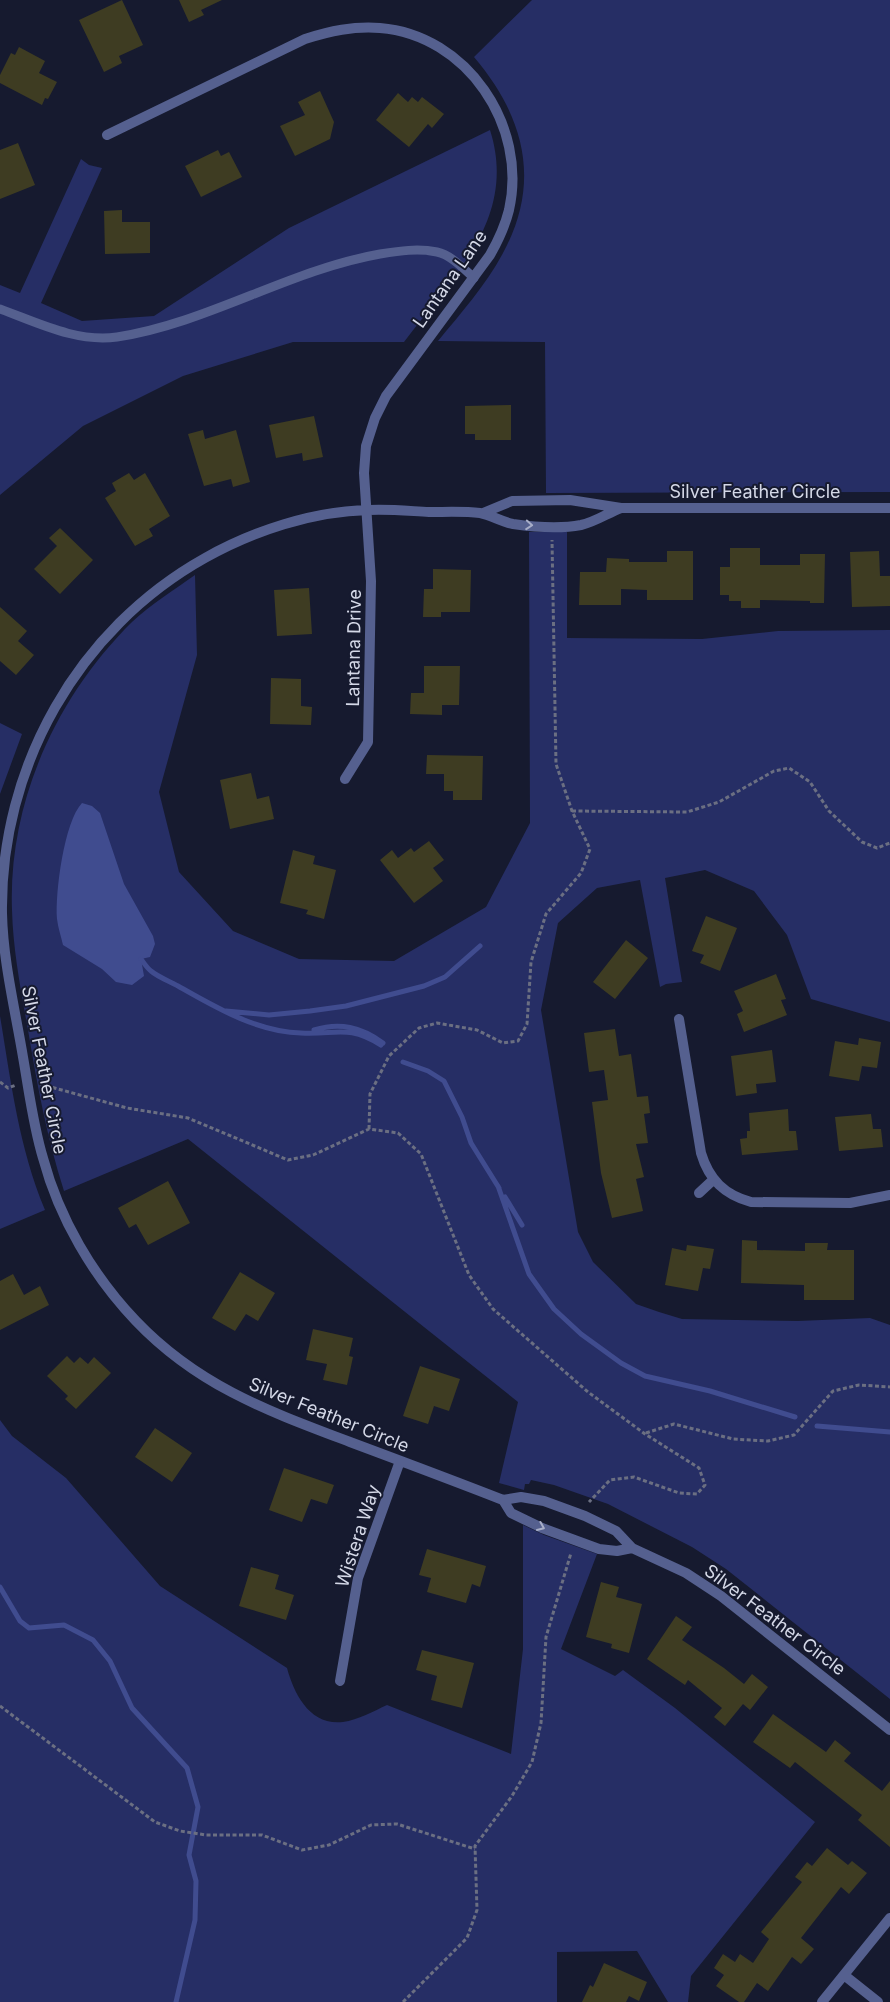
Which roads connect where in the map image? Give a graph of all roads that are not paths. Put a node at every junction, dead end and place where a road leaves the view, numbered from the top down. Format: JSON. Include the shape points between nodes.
{"nodes":[{"id":1,"x":107,"y":135,"type":"dead end"},
{"id":2,"x":474,"y":278,"type":"junction"},
{"id":3,"x":0,"y":309,"type":"edge"},
{"id":4,"x":621,"y":508,"type":"junction"},
{"id":5,"x":890,"y":508,"type":"edge"},
{"id":6,"x":366,"y":510,"type":"junction"},
{"id":7,"x":482,"y":513,"type":"junction"},
{"id":8,"x":345,"y":779,"type":"dead end"},
{"id":9,"x":679,"y":1019,"type":"dead end"},
{"id":10,"x":713,"y":1180,"type":"junction"},
{"id":11,"x":700,"y":1193,"type":"dead end"},
{"id":12,"x":890,"y":1195,"type":"edge"},
{"id":13,"x":400,"y":1461,"type":"junction"},
{"id":14,"x":503,"y":1500,"type":"junction"},
{"id":15,"x":632,"y":1548,"type":"junction"},
{"id":16,"x":340,"y":1681,"type":"dead end"},
{"id":17,"x":890,"y":1730,"type":"edge"},
{"id":18,"x":890,"y":1918,"type":"edge"},
{"id":19,"x":844,"y":1975,"type":"junction"},
{"id":20,"x":822,"y":2002,"type":"edge"},
{"id":21,"x":878,"y":2002,"type":"edge"}],
"edges":[{"from":1,"to":2,"type":"street","name":"Lantana Lane","via":[[305,39],[356,27],[410,34],[456,58],[474,76],[500,115],[509,140],[512,179],[509,210],[502,232]]},
{"from":2,"to":3,"type":"lane","via":[[453,259],[437,252],[406,250],[346,260],[172,325],[115,338],[77,336]]},
{"from":2,"to":6,"type":"street","name":"Lantana Lane","via":[[395,383],[375,418],[366,446]]},
{"from":4,"to":5,"type":"street","name":"Silver Feather Circle"},
{"from":4,"to":7,"type":"street","name":"Silver Feather Circle","via":[[570,500],[512,501]]},
{"from":7,"to":4,"type":"street","name":"Silver Feather Circle","one_way":true,"via":[[509,524],[552,527],[583,525]]},
{"from":6,"to":7,"type":"street","name":"Silver Feather Circle"},
{"from":6,"to":8,"type":"street","name":"Lantana Drive","via":[[371,581],[368,742]]},
{"from":6,"to":13,"type":"street","name":"Silver Feather Circle","via":[[323,516],[268,531],[207,557],[145,599],[96,647],[50,715],[20,784],[3,872],[2,913],[5,947],[43,1161],[78,1243],[104,1283],[135,1320],[172,1353],[233,1395],[264,1410]]},
{"from":9,"to":10,"type":"street","via":[[701,1154]]},
{"from":10,"to":11,"type":"street"},
{"from":10,"to":12,"type":"street","via":[[736,1198],[751,1202],[850,1203]]},
{"from":13,"to":14,"type":"street","name":"Silver Feather Circle"},
{"from":13,"to":16,"type":"street","name":"Wistera Way","via":[[358,1578]]},
{"from":14,"to":15,"type":"street","name":"Silver Feather Circle","via":[[521,1497],[544,1501],[585,1516],[616,1531]]},
{"from":14,"to":15,"type":"street","one_way":true,"via":[[511,1513],[542,1528],[599,1548],[617,1551]]},
{"from":15,"to":17,"type":"street","name":"Silver Feather Circle","via":[[686,1574],[721,1596]]},
{"from":18,"to":19,"type":"street"},
{"from":19,"to":20,"type":"street"},
{"from":19,"to":21,"type":"street"}]}
